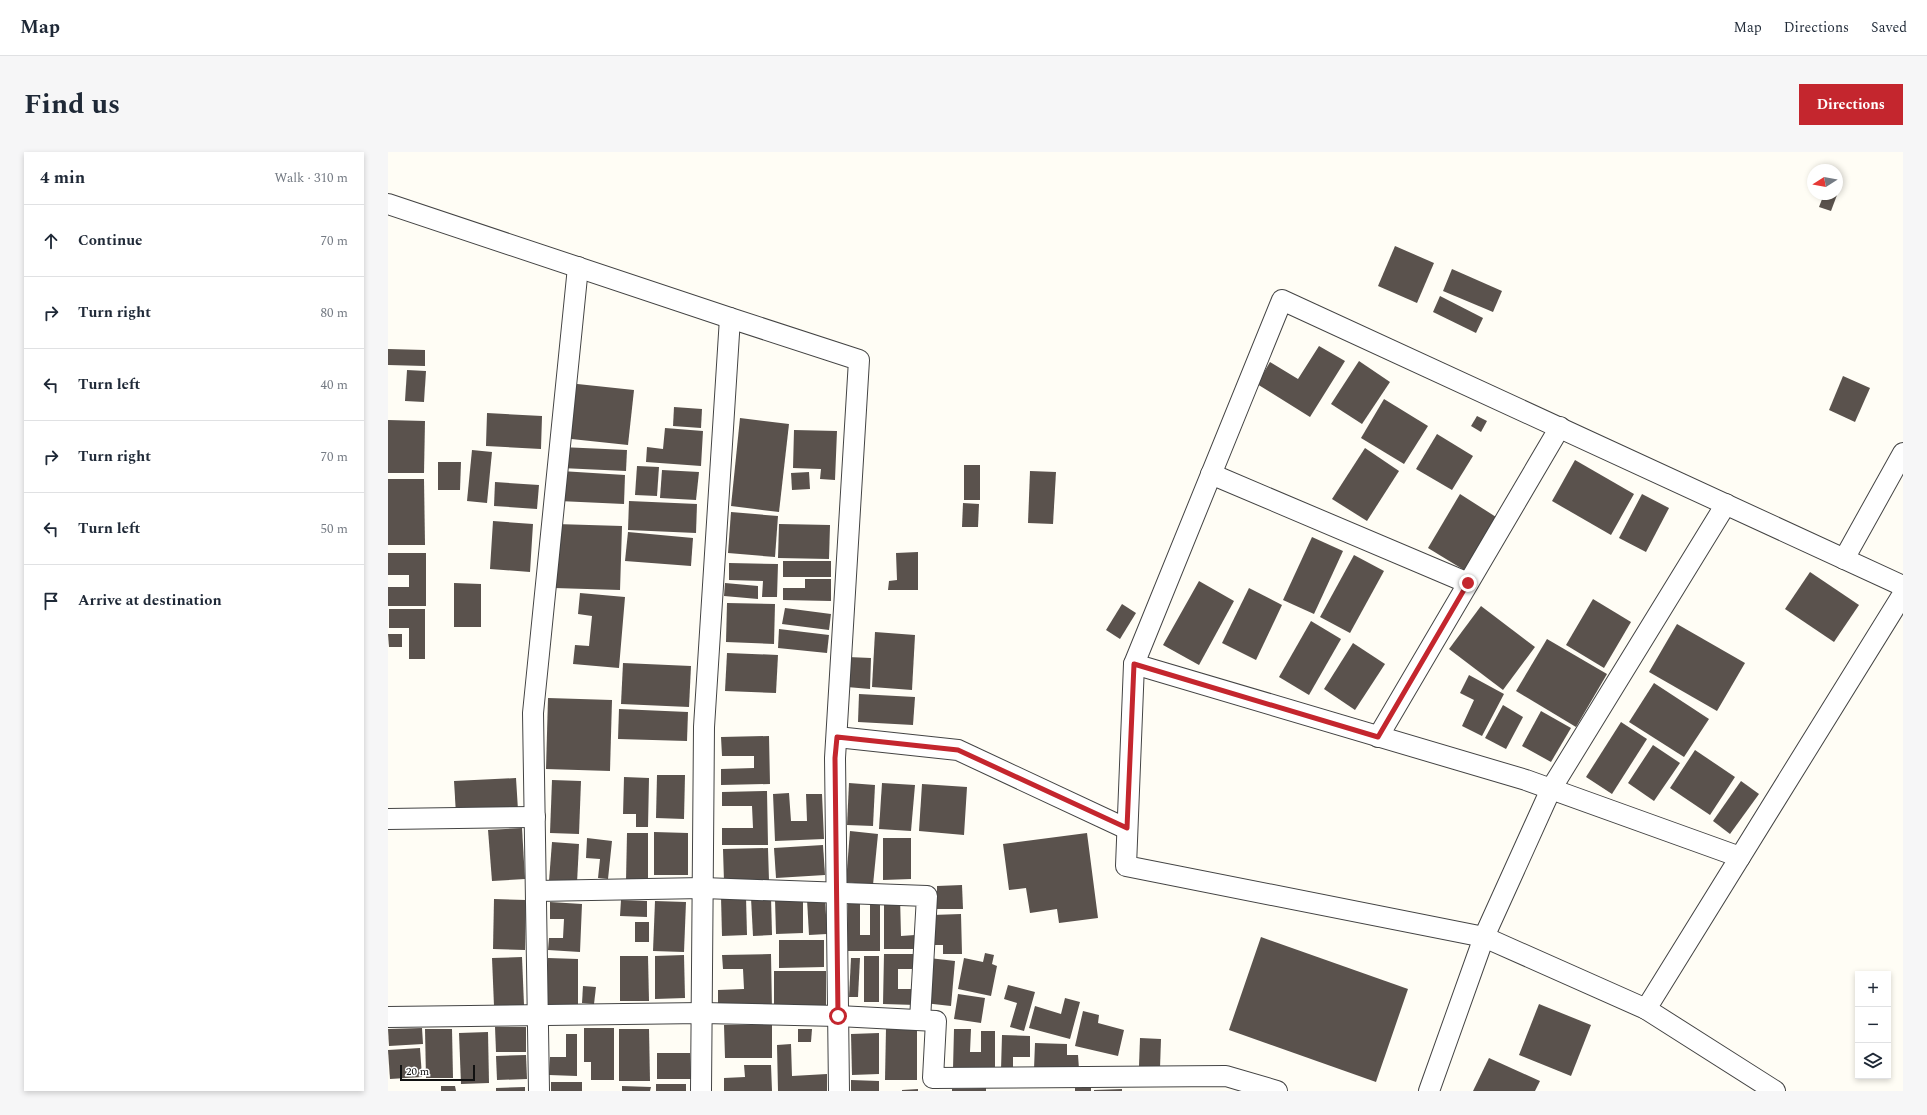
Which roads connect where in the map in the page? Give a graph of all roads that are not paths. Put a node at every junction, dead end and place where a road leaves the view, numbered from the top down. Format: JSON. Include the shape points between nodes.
{"nodes":[{"id":1,"x":388,"y":204,"type":"edge"},
{"id":2,"x":578,"y":267,"type":"junction"},
{"id":3,"x":730,"y":318,"type":"junction"},
{"id":4,"x":1560,"y":427,"type":"junction"},
{"id":5,"x":1903,"y":453,"type":"edge"},
{"id":6,"x":1211,"y":474,"type":"junction"},
{"id":7,"x":1726,"y":504,"type":"junction"},
{"id":8,"x":1844,"y":559,"type":"junction"},
{"id":9,"x":1468,"y":583,"type":"junction"},
{"id":10,"x":1903,"y":586,"type":"edge"},
{"id":11,"x":1903,"y":594,"type":"edge"},
{"id":12,"x":1134,"y":664,"type":"junction"},
{"id":13,"x":837,"y":737,"type":"junction"},
{"id":14,"x":1378,"y":737,"type":"junction"},
{"id":15,"x":1551,"y":789,"type":"junction"},
{"id":16,"x":535,"y":817,"type":"junction"},
{"id":17,"x":388,"y":819,"type":"edge"},
{"id":18,"x":1127,"y":828,"type":"junction"},
{"id":19,"x":1740,"y":858,"type":"junction"},
{"id":20,"x":703,"y":888,"type":"junction"},
{"id":21,"x":536,"y":891,"type":"junction"},
{"id":22,"x":837,"y":892,"type":"junction"},
{"id":23,"x":1484,"y":937,"type":"junction"},
{"id":24,"x":1646,"y":1009,"type":"junction"},
{"id":25,"x":702,"y":1013,"type":"junction"},
{"id":26,"x":538,"y":1015,"type":"junction"},
{"id":27,"x":838,"y":1016,"type":"junction"},
{"id":28,"x":388,"y":1017,"type":"edge"},
{"id":29,"x":920,"y":1020,"type":"junction"},
{"id":30,"x":933,"y":1084,"type":"edge"},
{"id":31,"x":539,"y":1091,"type":"edge"},
{"id":32,"x":701,"y":1091,"type":"edge"},
{"id":33,"x":839,"y":1091,"type":"edge"},
{"id":34,"x":1278,"y":1091,"type":"edge"},
{"id":35,"x":1429,"y":1091,"type":"edge"},
{"id":36,"x":1775,"y":1091,"type":"edge"}],
"edges":[{"from":1,"to":2,"type":"street"},
{"from":2,"to":3,"type":"street"},
{"from":2,"to":16,"type":"street","via":[[533,713]]},
{"from":3,"to":13,"type":"street","via":[[859,360]]},
{"from":3,"to":20,"type":"street","via":[[704,727]]},
{"from":4,"to":6,"type":"street","via":[[1282,300]]},
{"from":4,"to":7,"type":"street"},
{"from":4,"to":9,"type":"street"},
{"from":5,"to":8,"type":"street"},
{"from":6,"to":9,"type":"street"},
{"from":6,"to":12,"type":"street"},
{"from":7,"to":8,"type":"street"},
{"from":7,"to":15,"type":"street"},
{"from":8,"to":10,"type":"street"},
{"from":9,"to":14,"type":"street"},
{"from":11,"to":19,"type":"street"},
{"from":12,"to":14,"type":"street"},
{"from":12,"to":18,"type":"street"},
{"from":13,"to":18,"type":"street","via":[[958,750]]},
{"from":13,"to":22,"type":"street"},
{"from":14,"to":15,"type":"street"},
{"from":15,"to":19,"type":"street"},
{"from":15,"to":23,"type":"street"},
{"from":16,"to":17,"type":"street"},
{"from":16,"to":21,"type":"street"},
{"from":18,"to":23,"type":"street","via":[[1126,866]]},
{"from":19,"to":24,"type":"street"},
{"from":20,"to":21,"type":"street"},
{"from":20,"to":22,"type":"street"},
{"from":20,"to":25,"type":"street"},
{"from":21,"to":26,"type":"street"},
{"from":22,"to":27,"type":"street"},
{"from":22,"to":29,"type":"street","via":[[927,896]]},
{"from":23,"to":24,"type":"street"},
{"from":23,"to":35,"type":"street"},
{"from":24,"to":36,"type":"street"},
{"from":25,"to":26,"type":"street"},
{"from":25,"to":27,"type":"street"},
{"from":25,"to":32,"type":"street"},
{"from":26,"to":28,"type":"street"},
{"from":26,"to":31,"type":"street"},
{"from":27,"to":29,"type":"street"},
{"from":27,"to":33,"type":"street"},
{"from":29,"to":30,"type":"street","via":[[936,1022]]},
{"from":30,"to":34,"type":"street","via":[[1226,1076]]}]}
